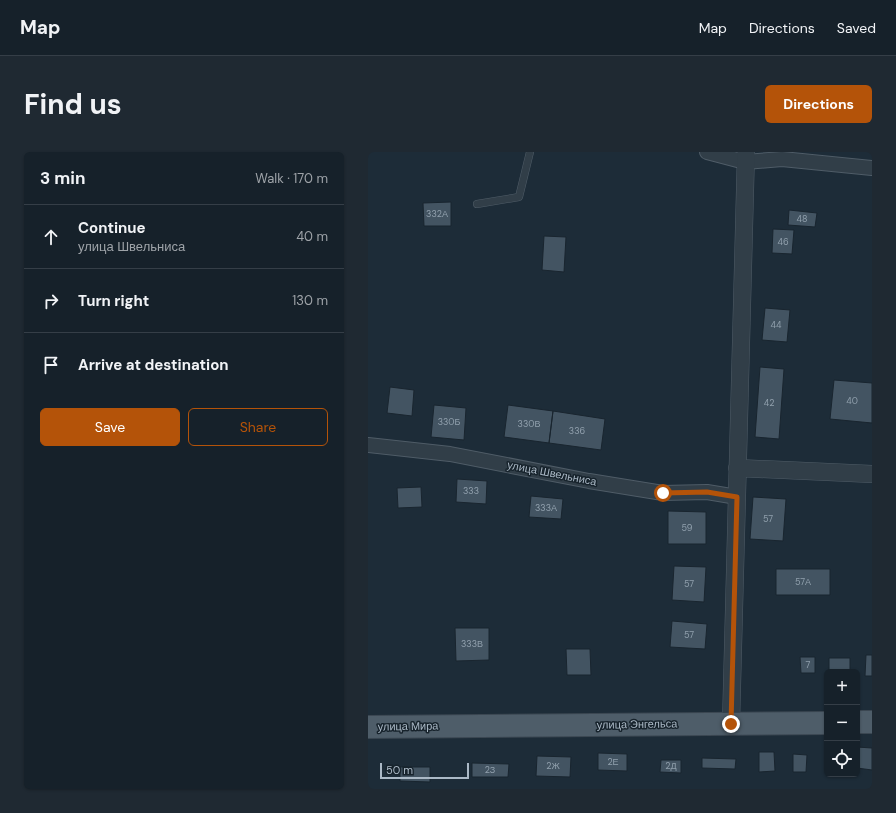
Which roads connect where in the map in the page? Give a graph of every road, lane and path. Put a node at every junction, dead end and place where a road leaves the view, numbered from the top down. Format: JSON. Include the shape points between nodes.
{"nodes":[{"id":1,"x":530,"y":152,"type":"edge"},
{"id":2,"x":707,"y":152,"type":"edge"},
{"id":3,"x":745,"y":157,"type":"edge"},
{"id":4,"x":872,"y":168,"type":"edge"},
{"id":5,"x":477,"y":204,"type":"dead end"},
{"id":6,"x":368,"y":445,"type":"edge"},
{"id":7,"x":737,"y":468,"type":"junction"},
{"id":8,"x":872,"y":474,"type":"edge"},
{"id":9,"x":737,"y":497,"type":"junction"},
{"id":10,"x":860,"y":722,"type":"edge"},
{"id":11,"x":872,"y":722,"type":"edge"},
{"id":12,"x":824,"y":723,"type":"edge"},
{"id":13,"x":731,"y":724,"type":"junction"},
{"id":14,"x":448,"y":726,"type":"joint"},
{"id":15,"x":368,"y":727,"type":"edge"}],
"edges":[{"from":1,"to":5,"type":"lane","via":[[519,197]]},
{"from":2,"to":3,"type":"street"},
{"from":3,"to":4,"type":"street"},
{"from":3,"to":7,"type":"street"},
{"from":6,"to":9,"type":"street","name":"улица Швельниса","via":[[450,454],[663,493],[707,492]]},
{"from":7,"to":8,"type":"street"},
{"from":7,"to":9,"type":"street"},
{"from":9,"to":13,"type":"street"},
{"from":10,"to":11,"type":"main road"},
{"from":12,"to":13,"type":"main road","name":"улица Энгельса"},
{"from":13,"to":14,"type":"main road","name":"улица Энгельса"},
{"from":14,"to":15,"type":"main road","name":"улица Мира"}]}
